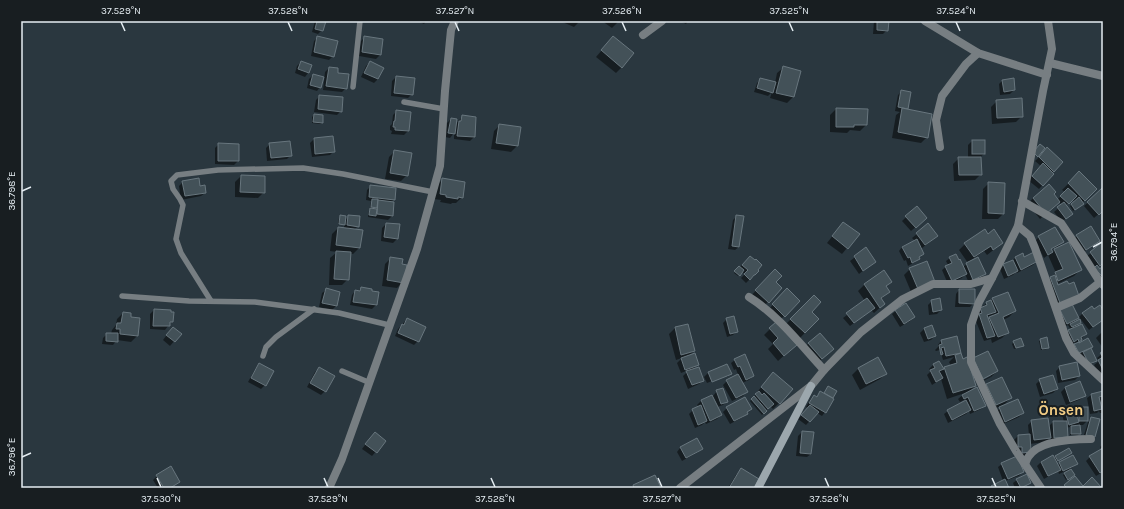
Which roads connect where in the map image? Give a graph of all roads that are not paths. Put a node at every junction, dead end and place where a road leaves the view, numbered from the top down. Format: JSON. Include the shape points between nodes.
{"nodes":[{"id":1,"x":360,"y":21,"type":"edge"},
{"id":2,"x":455,"y":21,"type":"edge"},
{"id":3,"x":662,"y":21,"type":"edge"},
{"id":4,"x":925,"y":21,"type":"edge"},
{"id":5,"x":1048,"y":21,"type":"edge"},
{"id":6,"x":643,"y":35,"type":"dead end"},
{"id":7,"x":978,"y":53,"type":"junction"},
{"id":8,"x":1050,"y":63,"type":"junction"},
{"id":9,"x":1047,"y":75,"type":"junction"},
{"id":10,"x":1103,"y":76,"type":"edge"},
{"id":11,"x":353,"y":87,"type":"dead end"},
{"id":12,"x":404,"y":102,"type":"dead end"},
{"id":13,"x":444,"y":109,"type":"junction"},
{"id":14,"x":940,"y":147,"type":"dead end"},
{"id":15,"x":433,"y":192,"type":"junction"},
{"id":16,"x":1022,"y":201,"type":"junction"},
{"id":17,"x":1018,"y":226,"type":"junction"},
{"id":18,"x":992,"y":278,"type":"junction"},
{"id":19,"x":1101,"y":283,"type":"edge"},
{"id":20,"x":122,"y":296,"type":"dead end"},
{"id":21,"x":749,"y":297,"type":"dead end"},
{"id":22,"x":211,"y":301,"type":"junction"},
{"id":23,"x":1056,"y":308,"type":"junction"},
{"id":24,"x":314,"y":309,"type":"junction"},
{"id":25,"x":389,"y":325,"type":"junction"},
{"id":26,"x":263,"y":356,"type":"dead end"},
{"id":27,"x":824,"y":370,"type":"junction"},
{"id":28,"x":342,"y":371,"type":"dead end"},
{"id":29,"x":1102,"y":378,"type":"edge"},
{"id":30,"x":368,"y":382,"type":"junction"},
{"id":31,"x":811,"y":386,"type":"junction"},
{"id":32,"x":1091,"y":439,"type":"dead end"},
{"id":33,"x":1025,"y":464,"type":"junction"},
{"id":34,"x":330,"y":488,"type":"edge"},
{"id":35,"x":680,"y":488,"type":"edge"},
{"id":36,"x":758,"y":488,"type":"edge"},
{"id":37,"x":1041,"y":488,"type":"edge"}],
"edges":[{"from":1,"to":11,"type":"lane"},
{"from":2,"to":13,"type":"street","via":[[451,30]]},
{"from":3,"to":6,"type":"street"},
{"from":4,"to":7,"type":"street"},
{"from":5,"to":8,"type":"street","via":[[1052,49]]},
{"from":7,"to":9,"type":"street"},
{"from":7,"to":14,"type":"street","via":[[966,64],[942,96],[936,120]]},
{"from":8,"to":9,"type":"street"},
{"from":8,"to":10,"type":"street"},
{"from":9,"to":16,"type":"street"},
{"from":12,"to":13,"type":"lane"},
{"from":13,"to":15,"type":"street","via":[[440,166]]},
{"from":15,"to":22,"type":"lane","via":[[303,168],[218,170],[177,175],[171,181],[183,205],[176,239],[181,253]]},
{"from":15,"to":25,"type":"street","via":[[417,249]]},
{"from":16,"to":17,"type":"street"},
{"from":16,"to":19,"type":"street","via":[[1061,223]]},
{"from":17,"to":18,"type":"street"},
{"from":17,"to":23,"type":"street","via":[[1030,236]]},
{"from":18,"to":27,"type":"street","via":[[971,284],[933,284],[903,299],[861,332]]},
{"from":18,"to":33,"type":"street","via":[[979,302],[971,325],[971,362],[1000,424]]},
{"from":19,"to":23,"type":"street","via":[[1080,298]]},
{"from":20,"to":22,"type":"lane"},
{"from":21,"to":27,"type":"street","via":[[782,324]]},
{"from":22,"to":24,"type":"lane","via":[[255,302]]},
{"from":23,"to":29,"type":"street","via":[[1074,353]]},
{"from":24,"to":25,"type":"lane"},
{"from":24,"to":26,"type":"lane","via":[[276,337],[266,347]]},
{"from":25,"to":30,"type":"street"},
{"from":27,"to":31,"type":"street"},
{"from":28,"to":30,"type":"lane"},
{"from":30,"to":34,"type":"street"},
{"from":31,"to":35,"type":"street"},
{"from":31,"to":36,"type":"street"},
{"from":32,"to":33,"type":"street","via":[[1055,442],[1035,450]]},
{"from":33,"to":37,"type":"street"}]}
